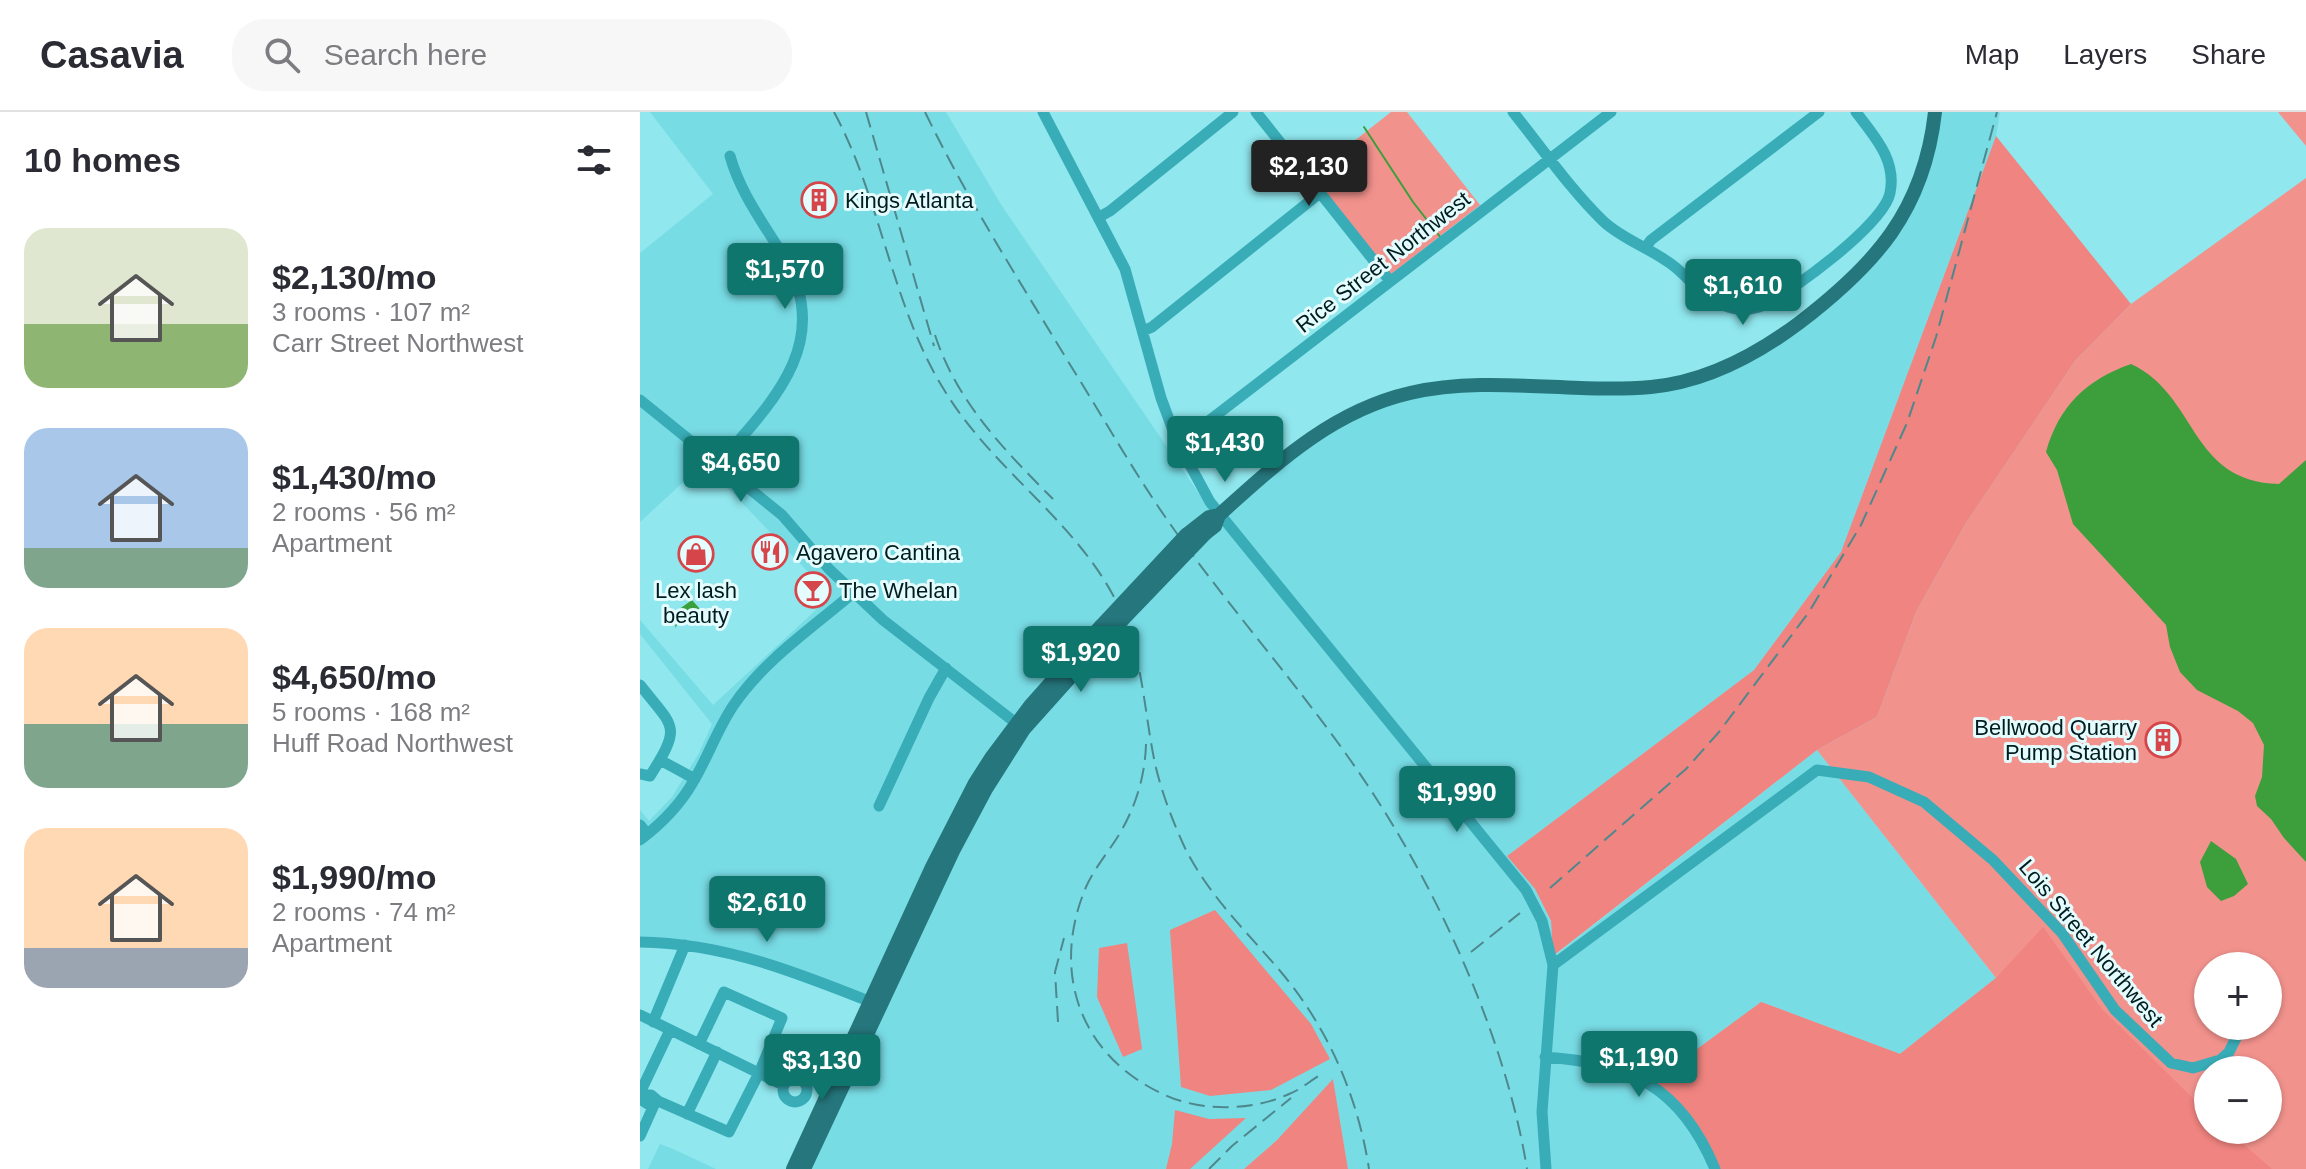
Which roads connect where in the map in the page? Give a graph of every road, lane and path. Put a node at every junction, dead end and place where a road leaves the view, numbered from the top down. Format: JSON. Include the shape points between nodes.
{"nodes":[{"id":1,"x":1043,"y":112,"type":"edge"},
{"id":2,"x":1233,"y":112,"type":"edge"},
{"id":3,"x":1256,"y":112,"type":"edge"},
{"id":4,"x":1513,"y":112,"type":"edge"},
{"id":5,"x":1611,"y":112,"type":"edge"},
{"id":6,"x":1819,"y":112,"type":"edge"},
{"id":7,"x":1856,"y":112,"type":"edge"},
{"id":8,"x":1935,"y":112,"type":"edge"},
{"id":9,"x":730,"y":156,"type":"dead end"},
{"id":10,"x":1550,"y":159,"type":"junction"},
{"id":11,"x":1320,"y":193,"type":"junction"},
{"id":12,"x":1099,"y":217,"type":"junction"},
{"id":13,"x":1645,"y":248,"type":"junction"},
{"id":14,"x":1390,"y":281,"type":"junction"},
{"id":15,"x":1143,"y":331,"type":"junction"},
{"id":16,"x":640,"y":400,"type":"edge"},
{"id":17,"x":1177,"y":441,"type":"junction"},
{"id":18,"x":718,"y":464,"type":"junction"},
{"id":19,"x":1219,"y":515,"type":"junction"},
{"id":20,"x":853,"y":593,"type":"junction"},
{"id":21,"x":946,"y":668,"type":"junction"},
{"id":22,"x":640,"y":685,"type":"edge"},
{"id":23,"x":1021,"y":726,"type":"junction"},
{"id":24,"x":660,"y":760,"type":"junction"},
{"id":25,"x":640,"y":774,"type":"edge"},
{"id":26,"x":695,"y":779,"type":"junction"},
{"id":27,"x":879,"y":806,"type":"dead end"},
{"id":28,"x":642,"y":833,"type":"edge"},
{"id":29,"x":640,"y":942,"type":"edge"},
{"id":30,"x":685,"y":945,"type":"junction"},
{"id":31,"x":1553,"y":965,"type":"junction"},
{"id":32,"x":876,"y":1004,"type":"junction"},
{"id":33,"x":640,"y":1015,"type":"edge"},
{"id":34,"x":653,"y":1022,"type":"junction"},
{"id":35,"x":670,"y":1030,"type":"junction"},
{"id":36,"x":2235,"y":1040,"type":"edge"},
{"id":37,"x":699,"y":1044,"type":"junction"},
{"id":38,"x":717,"y":1052,"type":"junction"},
{"id":39,"x":1545,"y":1057,"type":"junction"},
{"id":40,"x":759,"y":1073,"type":"junction"},
{"id":41,"x":783,"y":1085,"type":"junction"},
{"id":42,"x":807,"y":1092,"type":"junction"},
{"id":43,"x":640,"y":1095,"type":"edge"},
{"id":44,"x":824,"y":1101,"type":"junction"},
{"id":45,"x":656,"y":1103,"type":"junction"},
{"id":46,"x":687,"y":1114,"type":"junction"},
{"id":47,"x":640,"y":1136,"type":"edge"},
{"id":48,"x":793,"y":1169,"type":"edge"},
{"id":49,"x":804,"y":1169,"type":"edge"},
{"id":50,"x":1546,"y":1169,"type":"edge"},
{"id":51,"x":1715,"y":1169,"type":"edge"}],
"edges":[{"from":1,"to":12,"type":"street"},
{"from":2,"to":12,"type":"street"},
{"from":3,"to":11,"type":"street"},
{"from":4,"to":10,"type":"street"},
{"from":5,"to":10,"type":"street","name":"Rice Street Northwest"},
{"from":6,"to":13,"type":"street"},
{"from":7,"to":13,"type":"street","via":[[1886,152],[1891,173],[1884,209],[1781,295],[1761,306],[1729,308]]},
{"from":8,"to":19,"type":"main road","via":[[1918,183],[1880,250],[1855,279],[1771,344],[1716,371],[1656,387],[1456,386],[1367,406],[1314,434]]},
{"from":9,"to":18,"type":"street","via":[[742,191],[794,275],[803,321],[787,380]]},
{"from":10,"to":13,"type":"street","via":[[1603,221]]},
{"from":10,"to":14,"type":"street","name":"Rice Street Northwest"},
{"from":11,"to":14,"type":"street"},
{"from":11,"to":15,"type":"street"},
{"from":12,"to":15,"type":"street","via":[[1125,269]]},
{"from":14,"to":17,"type":"street","name":"Rice Street Northwest"},
{"from":15,"to":17,"type":"street"},
{"from":16,"to":18,"type":"street"},
{"from":17,"to":19,"type":"street"},
{"from":18,"to":20,"type":"street","via":[[782,515]]},
{"from":19,"to":23,"type":"main road","bridge":true,"via":[[1215,526],[1203,528]]},
{"from":19,"to":31,"type":"street","via":[[1526,890],[1542,921]]},
{"from":20,"to":21,"type":"street"},
{"from":20,"to":26,"type":"street","via":[[746,689],[721,725]]},
{"from":21,"to":23,"type":"street"},
{"from":21,"to":27,"type":"street"},
{"from":22,"to":24,"type":"street","via":[[671,724],[673,735]]},
{"from":23,"to":32,"type":"main road","via":[[991,758],[949,832]]},
{"from":24,"to":25,"type":"street","via":[[650,776]]},
{"from":24,"to":26,"type":"street"},
{"from":26,"to":28,"type":"street","via":[[666,817]]},
{"from":29,"to":30,"type":"street"},
{"from":30,"to":32,"type":"street","via":[[736,953]]},
{"from":30,"to":34,"type":"street"},
{"from":31,"to":36,"type":"street","name":"Lois Street Northwest","via":[[1817,770],[1869,777],[1924,802],[1993,860],[2062,933],[2115,1010],[2171,1063],[2193,1068],[2220,1060]]},
{"from":31,"to":39,"type":"street"},
{"from":32,"to":44,"type":"main road"},
{"from":32,"to":49,"type":"main road"},
{"from":33,"to":34,"type":"street"},
{"from":34,"to":35,"type":"street"},
{"from":35,"to":37,"type":"street"},
{"from":35,"to":43,"type":"street"},
{"from":37,"to":38,"type":"street"},
{"from":37,"to":40,"type":"street","via":[[724,992],[782,1018]]},
{"from":38,"to":40,"type":"street"},
{"from":38,"to":46,"type":"street"},
{"from":39,"to":50,"type":"street"},
{"from":39,"to":51,"type":"street","via":[[1597,1062],[1641,1079],[1692,1124]]},
{"from":40,"to":41,"type":"street"},
{"from":40,"to":46,"type":"street","via":[[729,1132]]},
{"from":41,"to":42,"type":"street","via":[[797,1078]]},
{"from":41,"to":42,"type":"street","via":[[791,1102],[799,1102]]},
{"from":42,"to":44,"type":"street"},
{"from":43,"to":45,"type":"street"},
{"from":44,"to":48,"type":"main road"},
{"from":45,"to":46,"type":"street"},
{"from":45,"to":47,"type":"street"}]}
